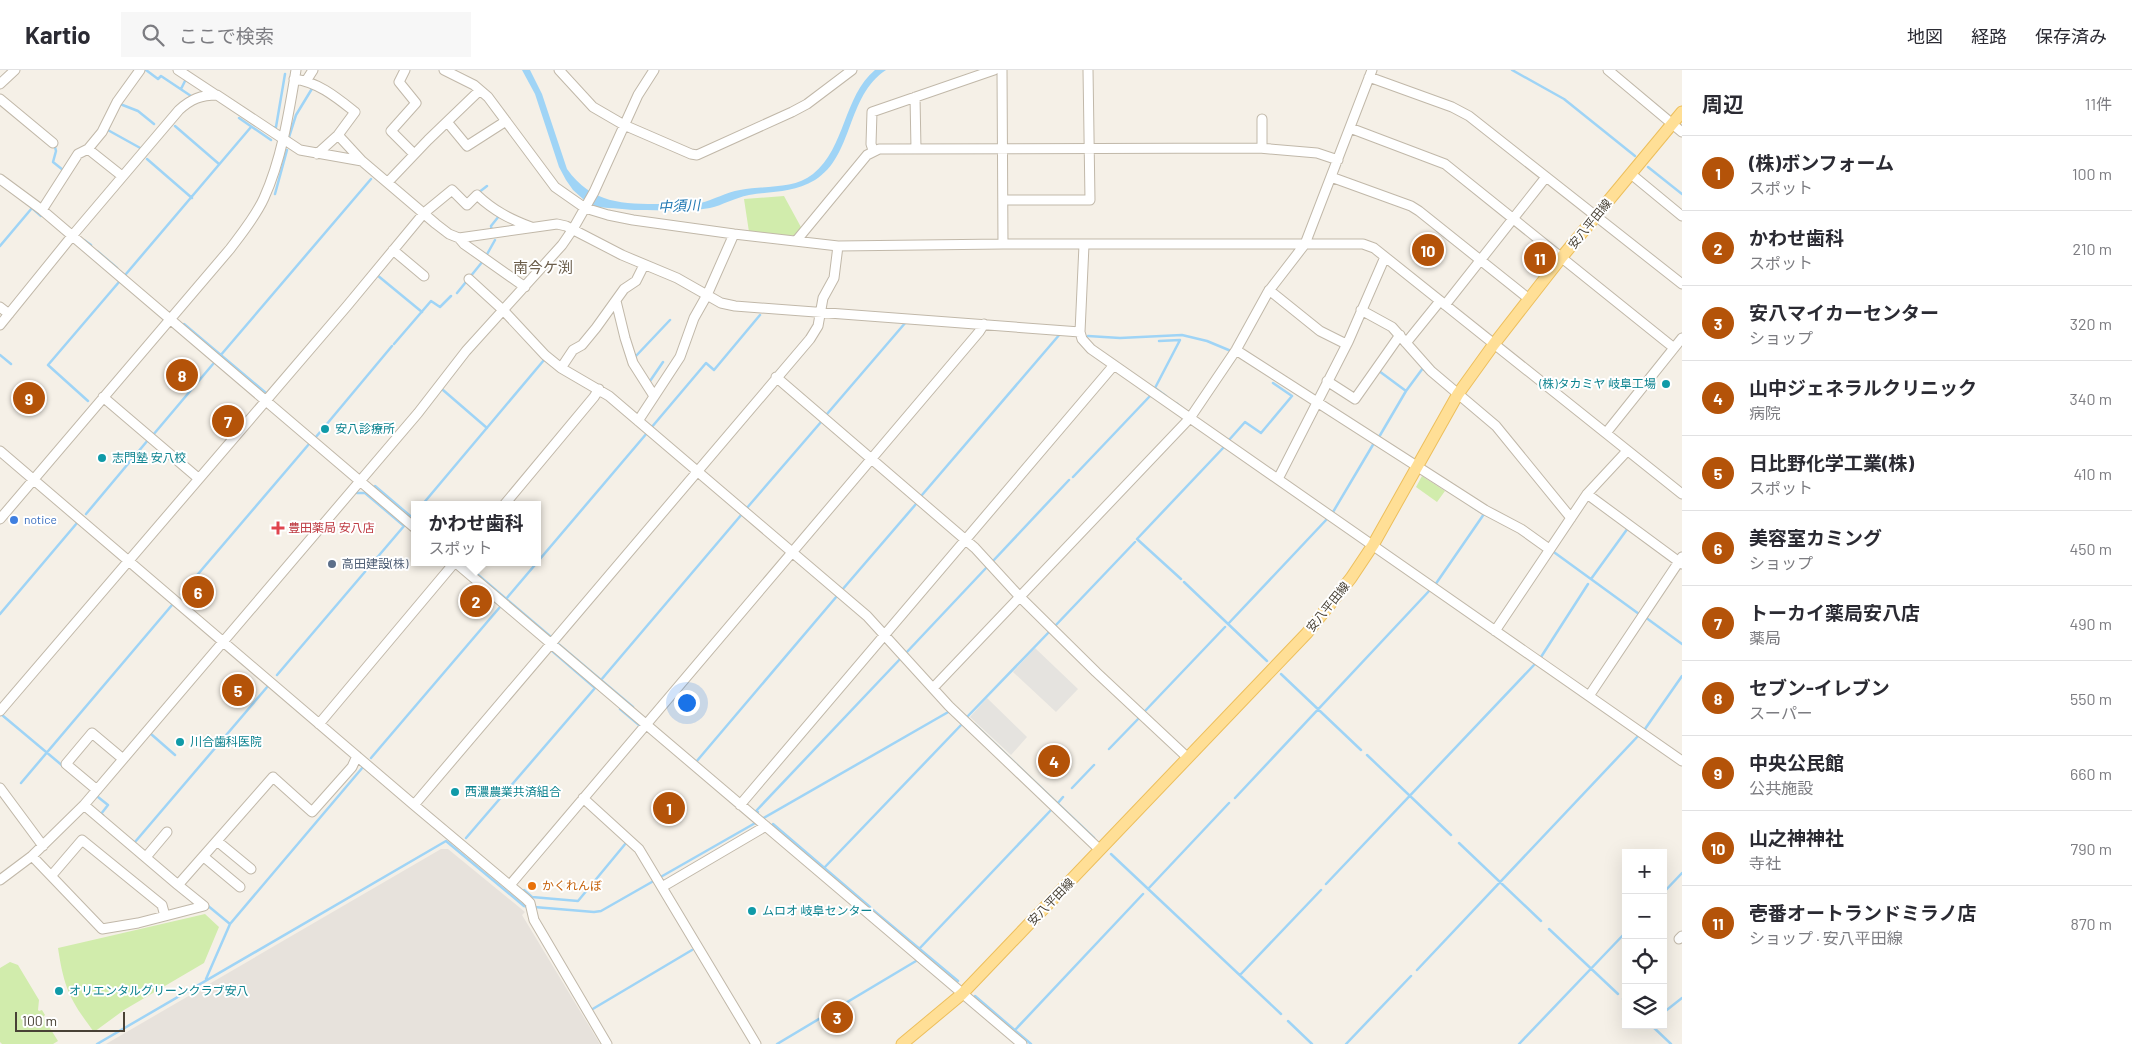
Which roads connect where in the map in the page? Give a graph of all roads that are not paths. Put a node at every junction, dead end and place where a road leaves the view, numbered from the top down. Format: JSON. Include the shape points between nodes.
{"nodes":[{"id":1,"x":15,"y":70,"type":"edge"},
{"id":2,"x":140,"y":70,"type":"edge"},
{"id":3,"x":178,"y":70,"type":"edge"},
{"id":4,"x":313,"y":70,"type":"edge"},
{"id":5,"x":405,"y":70,"type":"edge"},
{"id":6,"x":444,"y":70,"type":"edge"},
{"id":7,"x":559,"y":70,"type":"edge"},
{"id":8,"x":654,"y":70,"type":"edge"},
{"id":9,"x":852,"y":70,"type":"edge"},
{"id":10,"x":994,"y":70,"type":"edge"},
{"id":11,"x":1002,"y":70,"type":"edge"},
{"id":12,"x":1088,"y":70,"type":"edge"},
{"id":13,"x":1608,"y":70,"type":"edge"},
{"id":14,"x":1371,"y":73,"type":"edge"},
{"id":15,"x":295,"y":75,"type":"edge"},
{"id":16,"x":306,"y":81,"type":"junction"},
{"id":17,"x":0,"y":84,"type":"edge"},
{"id":18,"x":480,"y":90,"type":"junction"},
{"id":19,"x":216,"y":95,"type":"junction"},
{"id":20,"x":915,"y":97,"type":"junction"},
{"id":21,"x":0,"y":99,"type":"edge"},
{"id":22,"x":1682,"y":112,"type":"edge"},
{"id":23,"x":1262,"y":119,"type":"dead end"},
{"id":24,"x":506,"y":121,"type":"junction"},
{"id":25,"x":448,"y":123,"type":"junction"},
{"id":26,"x":624,"y":124,"type":"junction"},
{"id":27,"x":1672,"y":124,"type":"junction"},
{"id":28,"x":1350,"y":128,"type":"junction"},
{"id":29,"x":1682,"y":132,"type":"edge"},
{"id":30,"x":338,"y":135,"type":"junction"},
{"id":31,"x":282,"y":138,"type":"junction"},
{"id":32,"x":52,"y":143,"type":"dead end"},
{"id":33,"x":1262,"y":148,"type":"junction"},
{"id":34,"x":88,"y":149,"type":"junction"},
{"id":35,"x":916,"y":149,"type":"junction"},
{"id":36,"x":1002,"y":149,"type":"junction"},
{"id":37,"x":1089,"y":149,"type":"junction"},
{"id":38,"x":873,"y":150,"type":"junction"},
{"id":39,"x":317,"y":154,"type":"junction"},
{"id":40,"x":414,"y":154,"type":"junction"},
{"id":41,"x":1338,"y":160,"type":"junction"},
{"id":42,"x":362,"y":161,"type":"junction"},
{"id":43,"x":1631,"y":174,"type":"junction"},
{"id":44,"x":122,"y":176,"type":"junction"},
{"id":45,"x":1331,"y":177,"type":"junction"},
{"id":46,"x":1546,"y":177,"type":"junction"},
{"id":47,"x":0,"y":179,"type":"edge"},
{"id":48,"x":388,"y":182,"type":"junction"},
{"id":49,"x":1003,"y":200,"type":"junction"},
{"id":50,"x":586,"y":206,"type":"junction"},
{"id":51,"x":42,"y":210,"type":"junction"},
{"id":52,"x":424,"y":213,"type":"junction"},
{"id":53,"x":1596,"y":216,"type":"junction"},
{"id":54,"x":1682,"y":216,"type":"edge"},
{"id":55,"x":1513,"y":219,"type":"junction"},
{"id":56,"x":532,"y":227,"type":"junction"},
{"id":57,"x":573,"y":229,"type":"junction"},
{"id":58,"x":734,"y":234,"type":"junction"},
{"id":59,"x":72,"y":236,"type":"junction"},
{"id":60,"x":459,"y":238,"type":"junction"},
{"id":61,"x":796,"y":241,"type":"junction"},
{"id":62,"x":1003,"y":244,"type":"junction"},
{"id":63,"x":1305,"y":244,"type":"junction"},
{"id":64,"x":1084,"y":245,"type":"junction"},
{"id":65,"x":838,"y":246,"type":"junction"},
{"id":66,"x":393,"y":250,"type":"junction"},
{"id":67,"x":1385,"y":257,"type":"junction"},
{"id":68,"x":1561,"y":258,"type":"junction"},
{"id":69,"x":1480,"y":260,"type":"junction"},
{"id":70,"x":644,"y":265,"type":"junction"},
{"id":71,"x":424,"y":276,"type":"dead end"},
{"id":72,"x":470,"y":279,"type":"dead end"},
{"id":73,"x":1682,"y":284,"type":"edge"},
{"id":74,"x":525,"y":287,"type":"junction"},
{"id":75,"x":1269,"y":290,"type":"junction"},
{"id":76,"x":707,"y":295,"type":"junction"},
{"id":77,"x":1529,"y":299,"type":"junction"},
{"id":78,"x":616,"y":301,"type":"junction"},
{"id":79,"x":1443,"y":303,"type":"junction"},
{"id":80,"x":0,"y":307,"type":"edge"},
{"id":81,"x":1361,"y":310,"type":"junction"},
{"id":82,"x":504,"y":311,"type":"junction"},
{"id":83,"x":819,"y":312,"type":"junction"},
{"id":84,"x":9,"y":314,"type":"junction"},
{"id":85,"x":170,"y":320,"type":"junction"},
{"id":86,"x":984,"y":324,"type":"junction"},
{"id":87,"x":0,"y":325,"type":"edge"},
{"id":88,"x":1080,"y":332,"type":"junction"},
{"id":89,"x":1682,"y":338,"type":"edge"},
{"id":90,"x":1403,"y":339,"type":"junction"},
{"id":91,"x":1346,"y":344,"type":"junction"},
{"id":92,"x":1494,"y":344,"type":"junction"},
{"id":93,"x":1674,"y":348,"type":"junction"},
{"id":94,"x":1236,"y":350,"type":"junction"},
{"id":95,"x":1114,"y":365,"type":"junction"},
{"id":96,"x":561,"y":368,"type":"junction"},
{"id":97,"x":776,"y":377,"type":"junction"},
{"id":98,"x":1327,"y":380,"type":"junction"},
{"id":99,"x":599,"y":389,"type":"junction"},
{"id":100,"x":1458,"y":394,"type":"junction"},
{"id":101,"x":654,"y":396,"type":"junction"},
{"id":102,"x":103,"y":397,"type":"junction"},
{"id":103,"x":265,"y":400,"type":"junction"},
{"id":104,"x":1316,"y":401,"type":"junction"},
{"id":105,"x":1190,"y":418,"type":"junction"},
{"id":106,"x":638,"y":421,"type":"junction"},
{"id":107,"x":1606,"y":433,"type":"junction"},
{"id":108,"x":0,"y":451,"type":"edge"},
{"id":109,"x":1627,"y":451,"type":"junction"},
{"id":110,"x":871,"y":458,"type":"junction"},
{"id":111,"x":1417,"y":466,"type":"junction"},
{"id":112,"x":696,"y":471,"type":"junction"},
{"id":113,"x":198,"y":478,"type":"junction"},
{"id":114,"x":34,"y":479,"type":"junction"},
{"id":115,"x":1278,"y":479,"type":"junction"},
{"id":116,"x":360,"y":482,"type":"junction"},
{"id":117,"x":1587,"y":494,"type":"junction"},
{"id":118,"x":1682,"y":494,"type":"edge"},
{"id":119,"x":507,"y":501,"type":"edge"},
{"id":120,"x":1571,"y":518,"type":"junction"},
{"id":121,"x":0,"y":520,"type":"edge"},
{"id":122,"x":411,"y":525,"type":"edge"},
{"id":123,"x":966,"y":540,"type":"junction"},
{"id":124,"x":1373,"y":545,"type":"junction"},
{"id":125,"x":1549,"y":549,"type":"junction"},
{"id":126,"x":791,"y":552,"type":"junction"},
{"id":127,"x":130,"y":561,"type":"junction"},
{"id":128,"x":1681,"y":561,"type":"edge"},
{"id":129,"x":452,"y":566,"type":"edge"},
{"id":130,"x":460,"y":566,"type":"edge"},
{"id":131,"x":1020,"y":597,"type":"junction"},
{"id":132,"x":1495,"y":631,"type":"junction"},
{"id":133,"x":884,"y":636,"type":"junction"},
{"id":134,"x":223,"y":642,"type":"junction"},
{"id":135,"x":550,"y":643,"type":"junction"},
{"id":136,"x":933,"y":688,"type":"junction"},
{"id":137,"x":1588,"y":696,"type":"junction"},
{"id":138,"x":0,"y":711,"type":"edge"},
{"id":139,"x":319,"y":724,"type":"junction"},
{"id":140,"x":646,"y":724,"type":"junction"},
{"id":141,"x":357,"y":756,"type":"junction"},
{"id":142,"x":1188,"y":758,"type":"junction"},
{"id":143,"x":123,"y":759,"type":"junction"},
{"id":144,"x":1682,"y":761,"type":"edge"},
{"id":145,"x":0,"y":788,"type":"edge"},
{"id":146,"x":97,"y":790,"type":"junction"},
{"id":147,"x":583,"y":798,"type":"junction"},
{"id":148,"x":84,"y":805,"type":"junction"},
{"id":149,"x":414,"y":805,"type":"junction"},
{"id":150,"x":740,"y":805,"type":"junction"},
{"id":151,"x":765,"y":825,"type":"junction"},
{"id":152,"x":167,"y":832,"type":"dead end"},
{"id":153,"x":217,"y":840,"type":"junction"},
{"id":154,"x":43,"y":846,"type":"junction"},
{"id":155,"x":1100,"y":850,"type":"junction"},
{"id":156,"x":32,"y":856,"type":"junction"},
{"id":157,"x":146,"y":857,"type":"junction"},
{"id":158,"x":204,"y":857,"type":"junction"},
{"id":159,"x":251,"y":869,"type":"dead end"},
{"id":160,"x":52,"y":876,"type":"junction"},
{"id":161,"x":0,"y":880,"type":"edge"},
{"id":162,"x":659,"y":882,"type":"junction"},
{"id":163,"x":178,"y":885,"type":"junction"},
{"id":164,"x":510,"y":885,"type":"junction"},
{"id":165,"x":240,"y":887,"type":"dead end"},
{"id":166,"x":165,"y":916,"type":"junction"},
{"id":167,"x":962,"y":994,"type":"junction"},
{"id":168,"x":607,"y":1044,"type":"edge"},
{"id":169,"x":756,"y":1044,"type":"edge"},
{"id":170,"x":902,"y":1044,"type":"edge"},
{"id":171,"x":1022,"y":1044,"type":"edge"}],
"edges":[{"from":1,"to":17,"type":"street"},
{"from":2,"to":34,"type":"street"},
{"from":3,"to":19,"type":"street"},
{"from":4,"to":16,"type":"street"},
{"from":5,"to":40,"type":"street","via":[[399,82],[416,103],[391,131]]},
{"from":6,"to":18,"type":"street"},
{"from":7,"to":26,"type":"street","via":[[593,107]]},
{"from":8,"to":26,"type":"street"},
{"from":9,"to":26,"type":"street","via":[[807,104],[697,155]]},
{"from":10,"to":20,"type":"street"},
{"from":11,"to":36,"type":"street"},
{"from":12,"to":37,"type":"street"},
{"from":13,"to":27,"type":"street"},
{"from":14,"to":28,"type":"street"},
{"from":14,"to":46,"type":"street","via":[[1469,116]]},
{"from":15,"to":16,"type":"street"},
{"from":15,"to":31,"type":"street"},
{"from":16,"to":30,"type":"street","via":[[330,93],[355,112]]},
{"from":18,"to":24,"type":"street"},
{"from":18,"to":25,"type":"street"},
{"from":19,"to":31,"type":"street"},
{"from":19,"to":44,"type":"street","via":[[198,96],[186,103]]},
{"from":20,"to":35,"type":"street"},
{"from":20,"to":38,"type":"street","via":[[872,112]]},
{"from":21,"to":32,"type":"street"},
{"from":22,"to":27,"type":"main road","name":"安八平田線"},
{"from":23,"to":33,"type":"street"},
{"from":24,"to":25,"type":"street","via":[[467,146]]},
{"from":24,"to":50,"type":"street","via":[[555,187]]},
{"from":25,"to":40,"type":"street"},
{"from":26,"to":50,"type":"street"},
{"from":27,"to":29,"type":"street"},
{"from":27,"to":43,"type":"main road","name":"安八平田線"},
{"from":28,"to":41,"type":"street"},
{"from":28,"to":55,"type":"street","via":[[1444,164]]},
{"from":30,"to":39,"type":"street"},
{"from":30,"to":42,"type":"street"},
{"from":31,"to":39,"type":"street","via":[[300,150]]},
{"from":31,"to":85,"type":"street","via":[[275,170],[252,219]]},
{"from":33,"to":37,"type":"street"},
{"from":33,"to":41,"type":"street","via":[[1317,153]]},
{"from":34,"to":44,"type":"street"},
{"from":34,"to":51,"type":"street","via":[[78,154]]},
{"from":35,"to":36,"type":"street"},
{"from":35,"to":38,"type":"street"},
{"from":36,"to":37,"type":"street"},
{"from":36,"to":49,"type":"street"},
{"from":37,"to":49,"type":"street","via":[[1090,200]]},
{"from":38,"to":61,"type":"street"},
{"from":39,"to":42,"type":"street"},
{"from":40,"to":48,"type":"street"},
{"from":41,"to":45,"type":"street"},
{"from":42,"to":48,"type":"street"},
{"from":43,"to":53,"type":"main road","name":"安八平田線"},
{"from":43,"to":54,"type":"street"},
{"from":44,"to":59,"type":"street"},
{"from":45,"to":63,"type":"street"},
{"from":45,"to":69,"type":"street","via":[[1411,206]]},
{"from":46,"to":53,"type":"street"},
{"from":46,"to":55,"type":"street"},
{"from":47,"to":51,"type":"street"},
{"from":48,"to":52,"type":"street"},
{"from":49,"to":62,"type":"street"},
{"from":50,"to":57,"type":"street"},
{"from":50,"to":58,"type":"street","via":[[608,216]]},
{"from":51,"to":59,"type":"street"},
{"from":52,"to":56,"type":"street","via":[[452,190],[467,205],[477,195],[509,219]]},
{"from":52,"to":60,"type":"street","via":[[449,234]]},
{"from":52,"to":66,"type":"street"},
{"from":53,"to":68,"type":"main road","name":"安八平田線"},
{"from":53,"to":73,"type":"street"},
{"from":55,"to":68,"type":"street"},
{"from":55,"to":69,"type":"street"},
{"from":56,"to":57,"type":"street","via":[[557,224]]},
{"from":56,"to":60,"type":"street"},
{"from":57,"to":70,"type":"street"},
{"from":57,"to":74,"type":"street"},
{"from":58,"to":61,"type":"street"},
{"from":58,"to":76,"type":"street"},
{"from":59,"to":84,"type":"street"},
{"from":59,"to":85,"type":"street"},
{"from":60,"to":74,"type":"street"},
{"from":61,"to":65,"type":"street"},
{"from":62,"to":64,"type":"street"},
{"from":62,"to":65,"type":"street"},
{"from":63,"to":64,"type":"street"},
{"from":63,"to":67,"type":"street","via":[[1364,244]]},
{"from":63,"to":75,"type":"street"},
{"from":64,"to":88,"type":"street"},
{"from":65,"to":83,"type":"street","via":[[834,278]]},
{"from":66,"to":71,"type":"street"},
{"from":66,"to":103,"type":"street"},
{"from":67,"to":79,"type":"street"},
{"from":67,"to":81,"type":"street"},
{"from":68,"to":77,"type":"main road","name":"安八平田線"},
{"from":68,"to":93,"type":"street"},
{"from":69,"to":77,"type":"street"},
{"from":69,"to":79,"type":"street"},
{"from":70,"to":76,"type":"street"},
{"from":70,"to":78,"type":"street","via":[[636,281],[624,289]]},
{"from":72,"to":82,"type":"street"},
{"from":74,"to":82,"type":"street"},
{"from":75,"to":91,"type":"street","via":[[1320,330]]},
{"from":75,"to":94,"type":"street"},
{"from":76,"to":83,"type":"street","via":[[720,303],[735,306]]},
{"from":76,"to":101,"type":"street","via":[[694,318],[680,357]]},
{"from":77,"to":92,"type":"main road","name":"安八平田線"},
{"from":78,"to":96,"type":"street"},
{"from":78,"to":101,"type":"street","via":[[633,363]]},
{"from":79,"to":90,"type":"street"},
{"from":79,"to":92,"type":"street"},
{"from":80,"to":84,"type":"street"},
{"from":81,"to":90,"type":"street","via":[[1392,327]]},
{"from":81,"to":91,"type":"street"},
{"from":82,"to":96,"type":"street"},
{"from":82,"to":116,"type":"street","via":[[466,350]]},
{"from":83,"to":86,"type":"street"},
{"from":83,"to":97,"type":"street","via":[[818,326]]},
{"from":84,"to":87,"type":"street"},
{"from":85,"to":102,"type":"street"},
{"from":85,"to":103,"type":"street"},
{"from":86,"to":88,"type":"street"},
{"from":86,"to":110,"type":"street"},
{"from":88,"to":95,"type":"street","via":[[1091,349]]},
{"from":89,"to":93,"type":"street"},
{"from":90,"to":98,"type":"street","via":[[1355,399]]},
{"from":90,"to":100,"type":"street"},
{"from":91,"to":98,"type":"street"},
{"from":92,"to":100,"type":"main road","name":"安八平田線"},
{"from":92,"to":107,"type":"street"},
{"from":93,"to":107,"type":"street"},
{"from":94,"to":104,"type":"street"},
{"from":94,"to":105,"type":"street"},
{"from":95,"to":105,"type":"street"},
{"from":95,"to":123,"type":"street"},
{"from":96,"to":99,"type":"street"},
{"from":97,"to":110,"type":"street"},
{"from":97,"to":112,"type":"street"},
{"from":98,"to":104,"type":"street"},
{"from":99,"to":106,"type":"street"},
{"from":99,"to":119,"type":"street"},
{"from":100,"to":111,"type":"main road","name":"安八平田線"},
{"from":100,"to":120,"type":"street","via":[[1507,437]]},
{"from":101,"to":106,"type":"street"},
{"from":102,"to":113,"type":"street"},
{"from":102,"to":114,"type":"street"},
{"from":103,"to":113,"type":"street"},
{"from":103,"to":116,"type":"street"},
{"from":104,"to":111,"type":"street"},
{"from":104,"to":115,"type":"street"},
{"from":105,"to":115,"type":"street"},
{"from":105,"to":131,"type":"street"},
{"from":106,"to":112,"type":"street"},
{"from":107,"to":109,"type":"street"},
{"from":108,"to":114,"type":"street"},
{"from":109,"to":117,"type":"street"},
{"from":109,"to":118,"type":"street"},
{"from":110,"to":123,"type":"street"},
{"from":110,"to":126,"type":"street"},
{"from":111,"to":124,"type":"main road","name":"安八平田線"},
{"from":111,"to":125,"type":"street"},
{"from":112,"to":126,"type":"street"},
{"from":112,"to":135,"type":"street"},
{"from":113,"to":127,"type":"street"},
{"from":114,"to":121,"type":"street"},
{"from":114,"to":127,"type":"street"},
{"from":115,"to":124,"type":"street"},
{"from":116,"to":122,"type":"street"},
{"from":116,"to":134,"type":"street"},
{"from":117,"to":120,"type":"street"},
{"from":117,"to":128,"type":"street"},
{"from":120,"to":125,"type":"street"},
{"from":123,"to":131,"type":"street"},
{"from":123,"to":133,"type":"street"},
{"from":124,"to":132,"type":"street"},
{"from":124,"to":142,"type":"main road","name":"安八平田線","via":[[1307,633]]},
{"from":125,"to":132,"type":"street"},
{"from":126,"to":133,"type":"street","via":[[867,616]]},
{"from":126,"to":140,"type":"street"},
{"from":127,"to":134,"type":"street"},
{"from":127,"to":138,"type":"street"},
{"from":128,"to":137,"type":"street"},
{"from":129,"to":139,"type":"street"},
{"from":130,"to":135,"type":"street"},
{"from":131,"to":136,"type":"street"},
{"from":131,"to":142,"type":"street"},
{"from":132,"to":137,"type":"street"},
{"from":133,"to":136,"type":"street"},
{"from":133,"to":150,"type":"street"},
{"from":134,"to":139,"type":"street"},
{"from":134,"to":143,"type":"street"},
{"from":135,"to":140,"type":"street"},
{"from":135,"to":149,"type":"street"},
{"from":136,"to":155,"type":"street"},
{"from":137,"to":144,"type":"street"},
{"from":139,"to":141,"type":"street"},
{"from":140,"to":147,"type":"street"},
{"from":140,"to":150,"type":"street"},
{"from":141,"to":149,"type":"street"},
{"from":141,"to":153,"type":"street","via":[[352,768],[312,812],[273,777]]},
{"from":142,"to":155,"type":"main road","name":"安八平田線"},
{"from":143,"to":146,"type":"street"},
{"from":143,"to":146,"type":"street","via":[[92,733],[66,764]]},
{"from":145,"to":154,"type":"street"},
{"from":146,"to":148,"type":"street"},
{"from":147,"to":162,"type":"street","via":[[631,840]]},
{"from":147,"to":164,"type":"street"},
{"from":148,"to":154,"type":"street"},
{"from":148,"to":157,"type":"street"},
{"from":149,"to":164,"type":"street"},
{"from":150,"to":151,"type":"street"},
{"from":151,"to":162,"type":"street"},
{"from":151,"to":167,"type":"street"},
{"from":152,"to":157,"type":"street"},
{"from":153,"to":158,"type":"street"},
{"from":153,"to":159,"type":"street"},
{"from":154,"to":156,"type":"street"},
{"from":155,"to":167,"type":"main road","name":"安八平田線"},
{"from":156,"to":160,"type":"street"},
{"from":156,"to":161,"type":"street"},
{"from":157,"to":163,"type":"street"},
{"from":158,"to":163,"type":"street"},
{"from":158,"to":165,"type":"street"},
{"from":160,"to":166,"type":"street","via":[[102,929]]},
{"from":160,"to":166,"type":"street","via":[[82,840],[162,905]]},
{"from":162,"to":169,"type":"street"},
{"from":163,"to":166,"type":"street","via":[[204,906]]},
{"from":164,"to":168,"type":"street","via":[[531,908]]},
{"from":167,"to":170,"type":"main road","name":"安八平田線"},
{"from":167,"to":171,"type":"street"}]}
